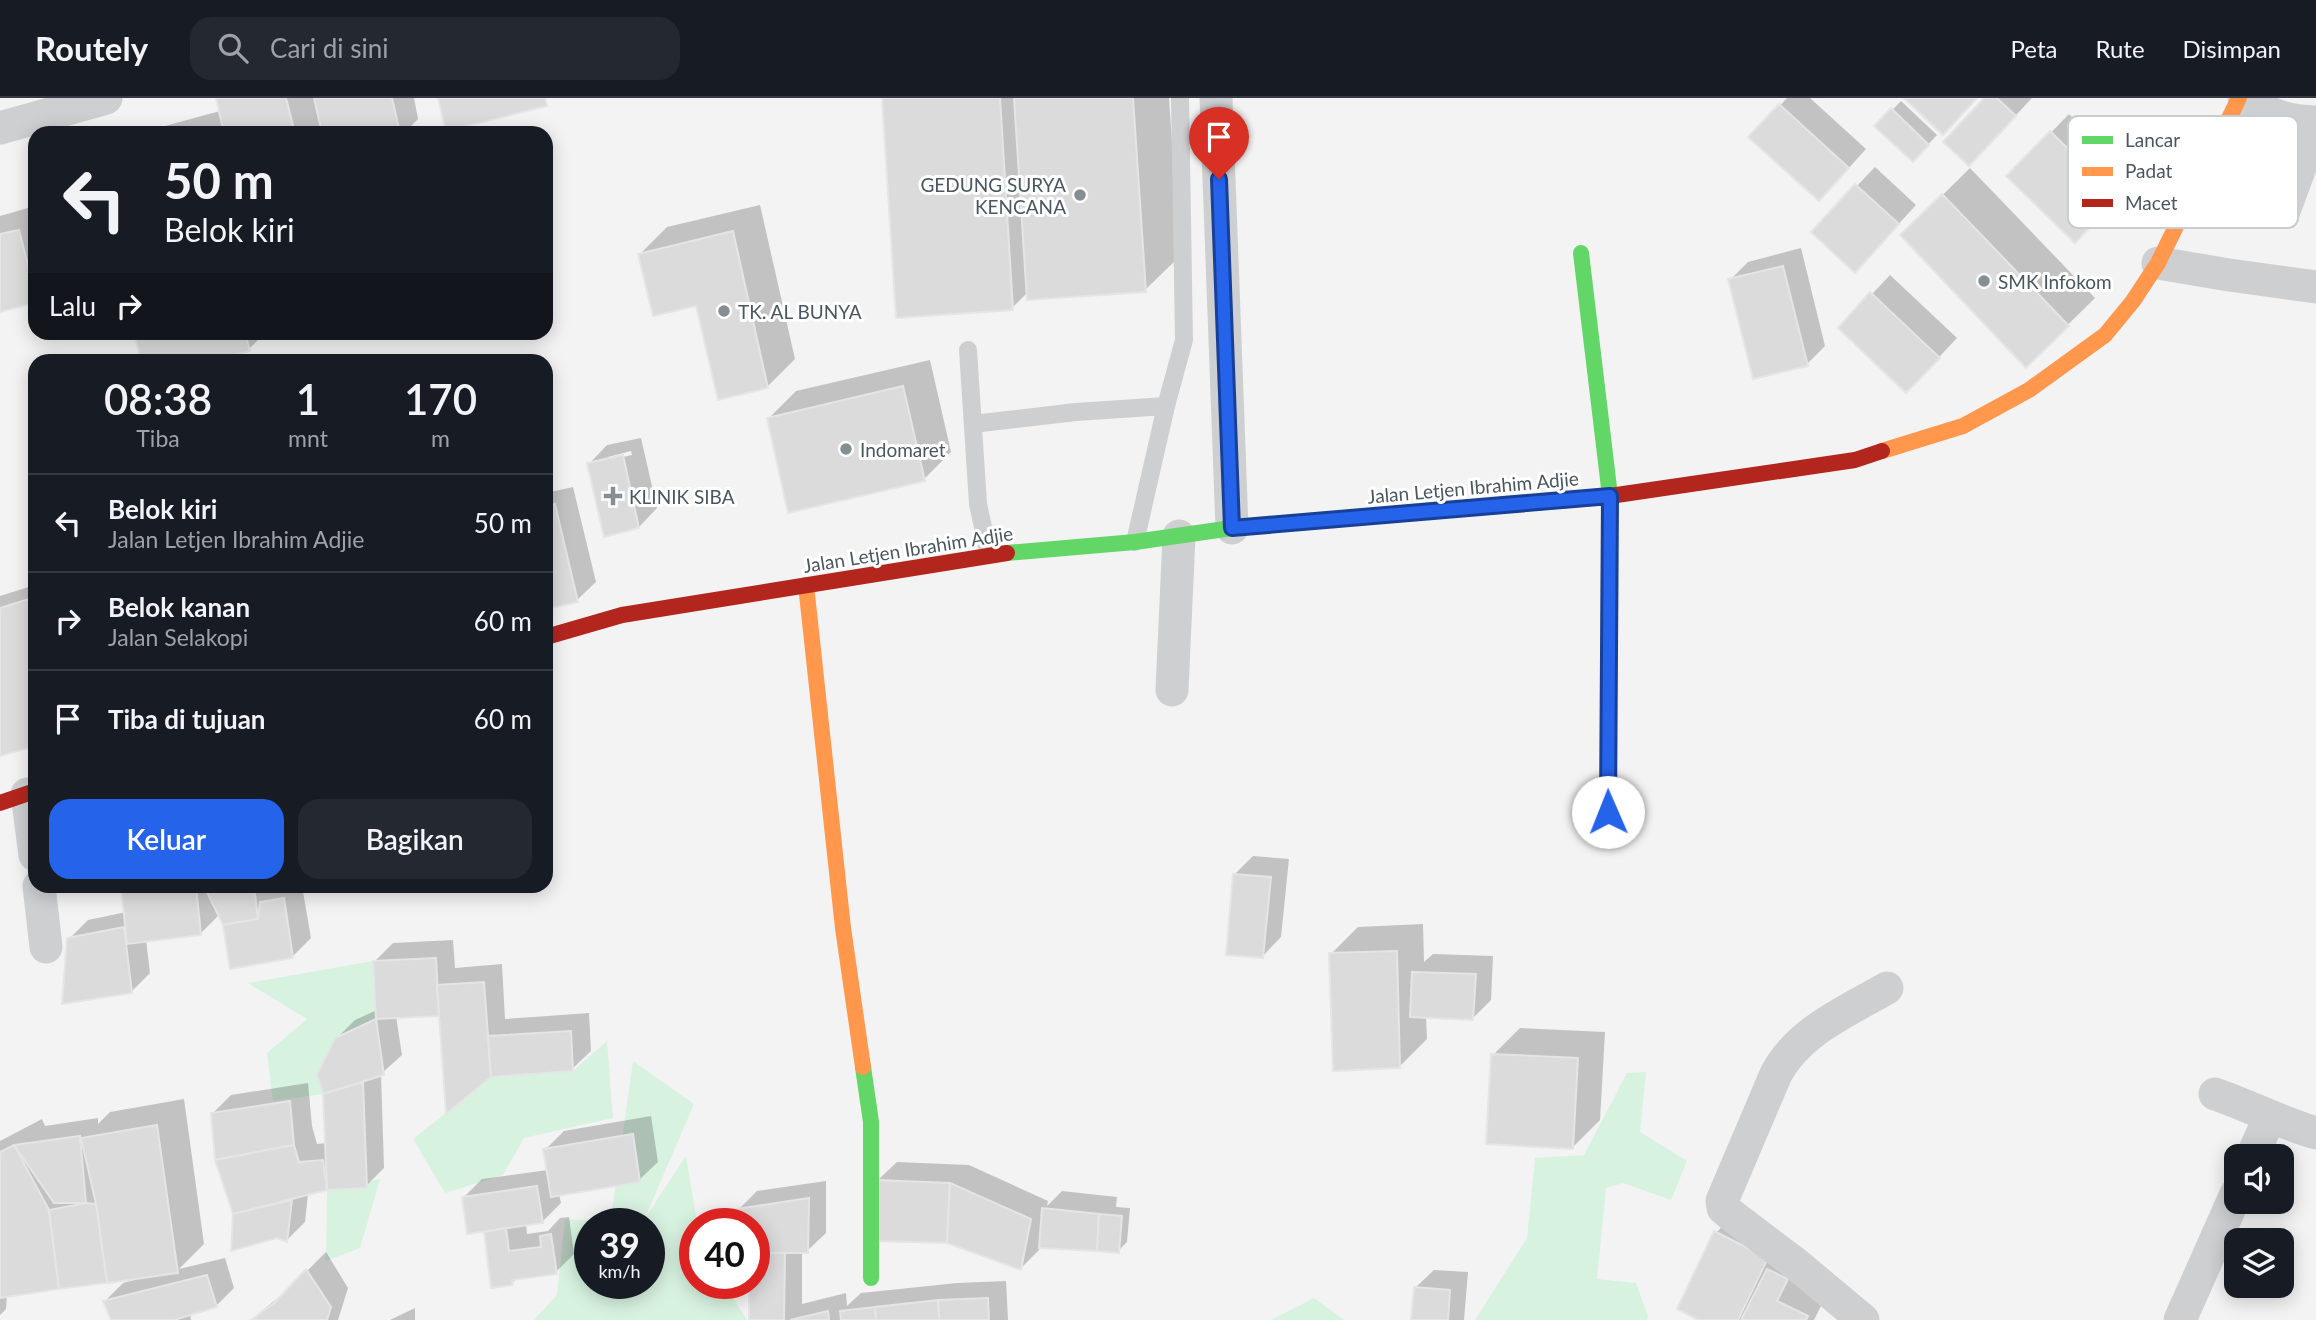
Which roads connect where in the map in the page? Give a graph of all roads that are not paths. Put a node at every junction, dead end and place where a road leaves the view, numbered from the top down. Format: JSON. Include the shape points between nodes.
{"nodes":[{"id":1,"x":106,"y":98,"type":"edge"},
{"id":2,"x":1180,"y":98,"type":"edge"},
{"id":3,"x":1216,"y":98,"type":"edge"},
{"id":4,"x":2242,"y":98,"type":"edge"},
{"id":5,"x":2233,"y":116,"type":"edge"},
{"id":6,"x":2277,"y":116,"type":"edge"},
{"id":7,"x":2298,"y":121,"type":"edge"},
{"id":8,"x":2316,"y":123,"type":"edge"},
{"id":9,"x":0,"y":128,"type":"edge"},
{"id":10,"x":2298,"y":172,"type":"edge"},
{"id":11,"x":2176,"y":228,"type":"edge"},
{"id":12,"x":1581,"y":253,"type":"dead end"},
{"id":13,"x":2158,"y":263,"type":"junction"},
{"id":14,"x":2316,"y":287,"type":"edge"},
{"id":15,"x":968,"y":350,"type":"dead end"},
{"id":16,"x":1166,"y":406,"type":"junction"},
{"id":17,"x":973,"y":424,"type":"junction"},
{"id":18,"x":1610,"y":496,"type":"junction"},
{"id":19,"x":1232,"y":528,"type":"junction"},
{"id":20,"x":1179,"y":536,"type":"junction"},
{"id":21,"x":1135,"y":542,"type":"junction"},
{"id":22,"x":989,"y":555,"type":"junction"},
{"id":23,"x":806,"y":585,"type":"junction"},
{"id":24,"x":553,"y":635,"type":"edge"},
{"id":25,"x":1172,"y":690,"type":"dead end"},
{"id":26,"x":21,"y":796,"type":"edge"},
{"id":27,"x":1608,"y":812,"type":"dead end"},
{"id":28,"x":28,"y":826,"type":"edge"},
{"id":29,"x":40,"y":893,"type":"edge"},
{"id":30,"x":46,"y":947,"type":"dead end"},
{"id":31,"x":1887,"y":988,"type":"dead end"},
{"id":32,"x":2215,"y":1094,"type":"dead end"},
{"id":33,"x":2270,"y":1116,"type":"junction"},
{"id":34,"x":2316,"y":1133,"type":"edge"},
{"id":35,"x":2258,"y":1144,"type":"edge"},
{"id":36,"x":2227,"y":1214,"type":"edge"},
{"id":37,"x":871,"y":1278,"type":"dead end"},
{"id":38,"x":1863,"y":1320,"type":"edge"},
{"id":39,"x":2180,"y":1320,"type":"edge"}],
"edges":[{"from":1,"to":9,"type":"street"},
{"from":2,"to":16,"type":"lane","via":[[1184,340]]},
{"from":3,"to":19,"type":"street"},
{"from":4,"to":5,"type":"main road","name":"Jalan Letjen Ibrahim Adjie"},
{"from":4,"to":6,"type":"street"},
{"from":7,"to":8,"type":"street"},
{"from":8,"to":10,"type":"street"},
{"from":11,"to":13,"type":"main road","name":"Jalan Letjen Ibrahim Adjie"},
{"from":12,"to":18,"type":"main road"},
{"from":13,"to":14,"type":"street"},
{"from":13,"to":18,"type":"main road","name":"Jalan Letjen Ibrahim Adjie","via":[[2105,335],[2029,390],[1963,426],[1854,460]]},
{"from":15,"to":17,"type":"lane"},
{"from":16,"to":17,"type":"lane"},
{"from":16,"to":21,"type":"lane"},
{"from":17,"to":22,"type":"lane","via":[[978,504]]},
{"from":18,"to":19,"type":"main road","name":"Jalan Letjen Ibrahim Adjie"},
{"from":18,"to":27,"type":"main road"},
{"from":19,"to":20,"type":"main road","name":"Jalan Letjen Ibrahim Adjie"},
{"from":20,"to":21,"type":"main road","name":"Jalan Letjen Ibrahim Adjie"},
{"from":20,"to":25,"type":"street"},
{"from":21,"to":22,"type":"main road","name":"Jalan Letjen Ibrahim Adjie"},
{"from":22,"to":23,"type":"main road","name":"Jalan Letjen Ibrahim Adjie"},
{"from":23,"to":24,"type":"main road","name":"Jalan Letjen Ibrahim Adjie","via":[[622,615]]},
{"from":23,"to":37,"type":"main road","via":[[843,928],[871,1122]]},
{"from":26,"to":28,"type":"street"},
{"from":29,"to":30,"type":"street"},
{"from":31,"to":38,"type":"street","via":[[1815,1029],[1785,1057],[1722,1201],[1730,1214]]},
{"from":32,"to":33,"type":"street"},
{"from":33,"to":34,"type":"street"},
{"from":33,"to":35,"type":"street"},
{"from":36,"to":39,"type":"street"}]}
